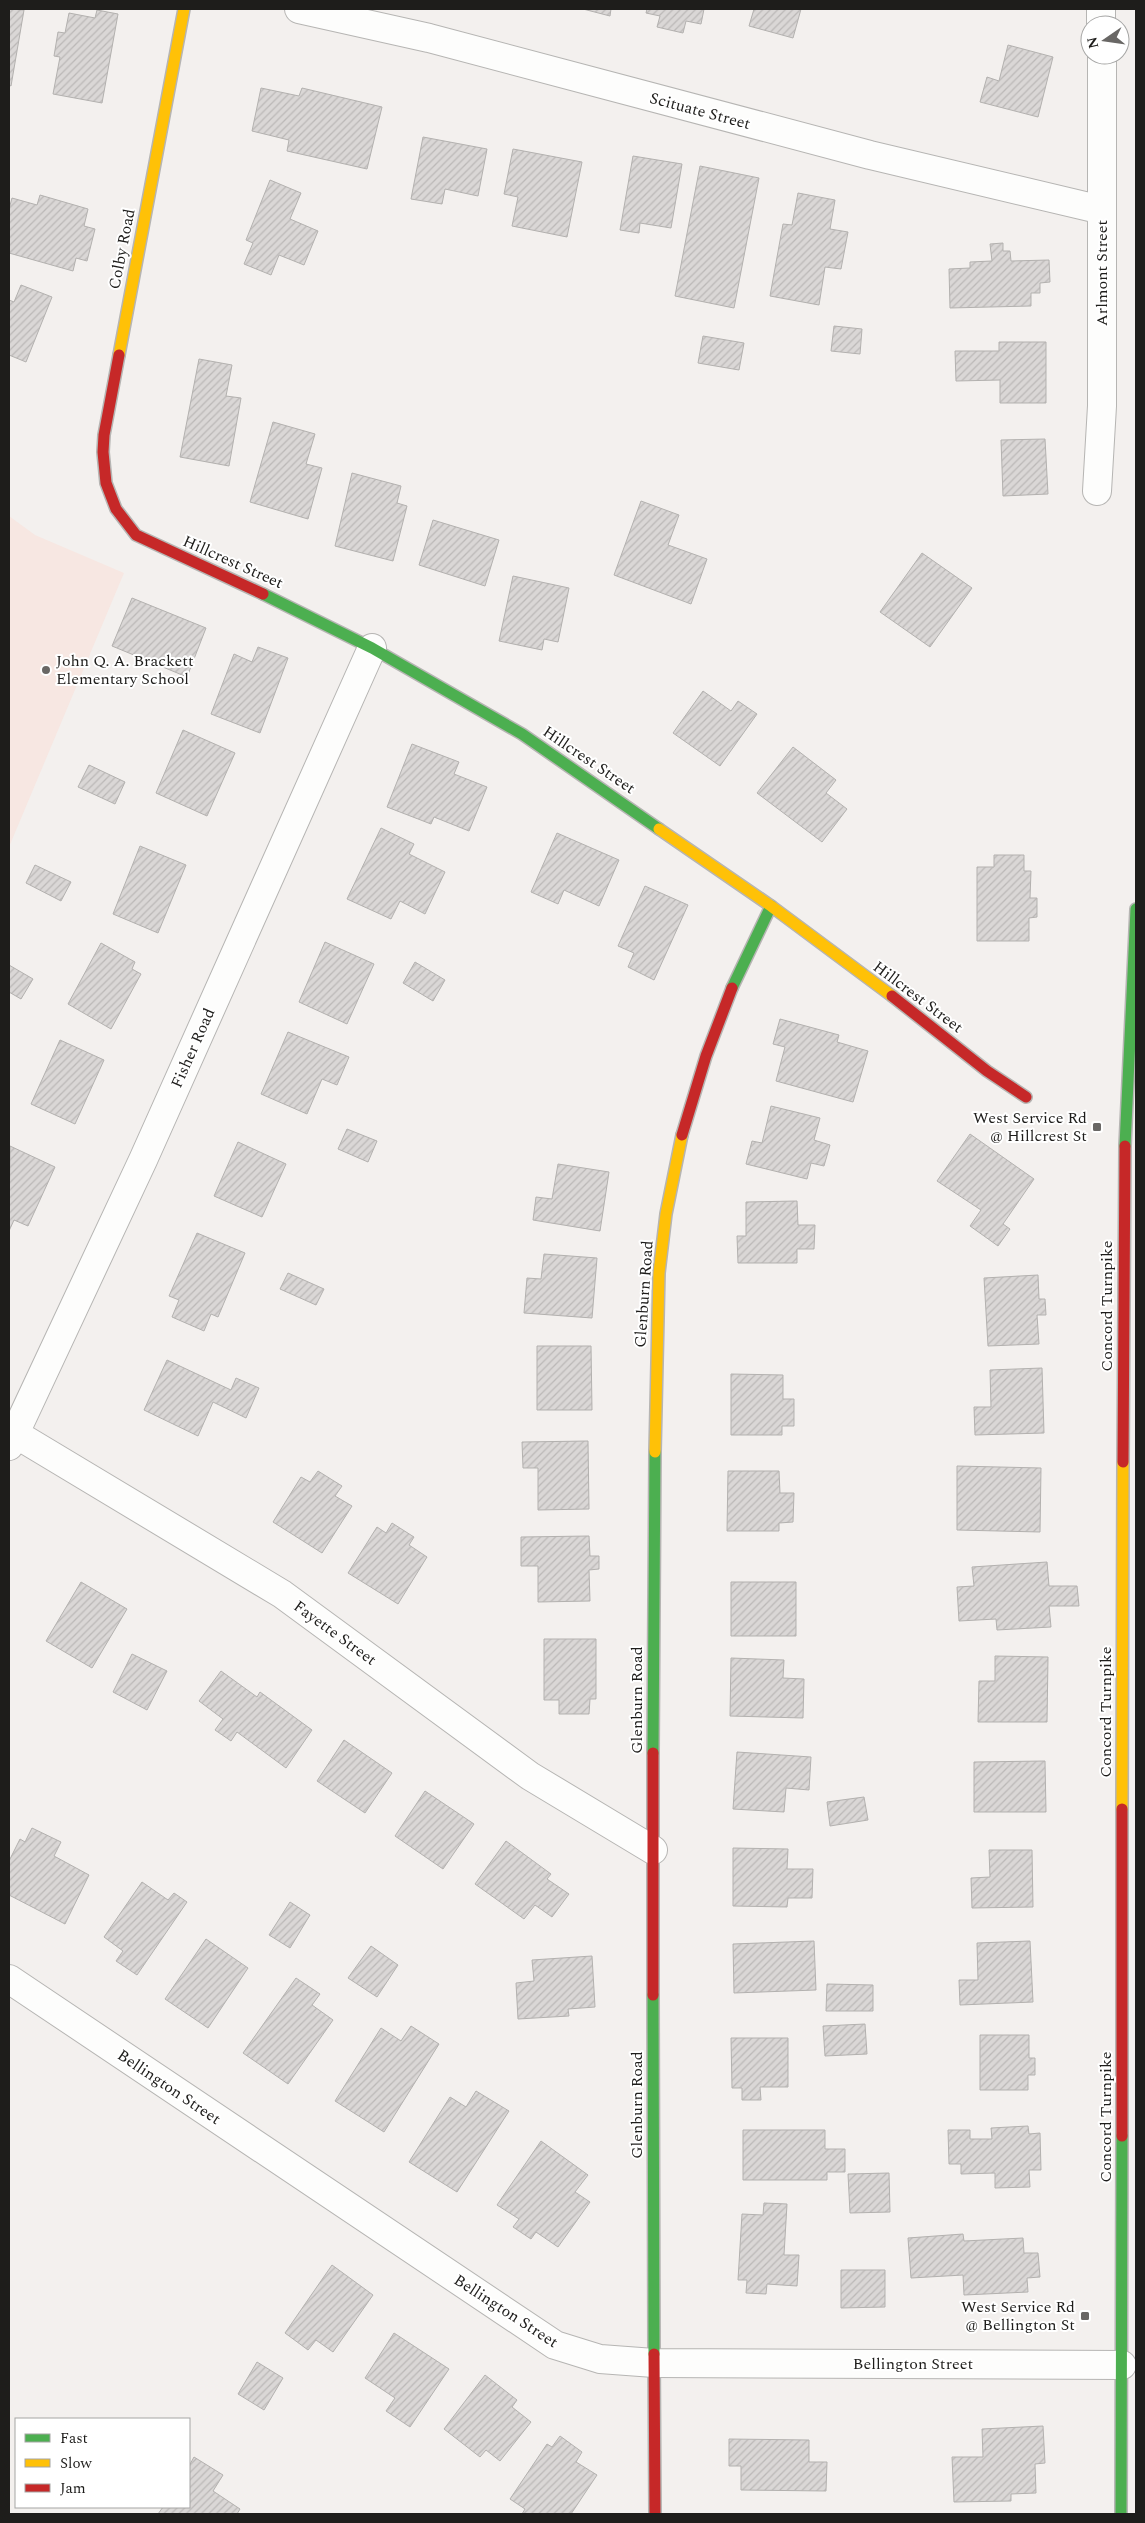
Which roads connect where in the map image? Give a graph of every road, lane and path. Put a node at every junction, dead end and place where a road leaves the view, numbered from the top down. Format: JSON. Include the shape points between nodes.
{"nodes":[{"id":1,"x":184,"y":9,"type":"edge"},
{"id":2,"x":299,"y":9,"type":"edge"},
{"id":3,"x":1102,"y":65,"type":"edge"},
{"id":4,"x":1102,"y":210,"type":"junction"},
{"id":5,"x":1097,"y":491,"type":"dead end"},
{"id":6,"x":111,"y":496,"type":"joint"},
{"id":7,"x":372,"y":648,"type":"junction"},
{"id":8,"x":771,"y":906,"type":"junction"},
{"id":9,"x":1136,"y":909,"type":"edge"},
{"id":10,"x":1026,"y":1097,"type":"dead end"},
{"id":11,"x":11,"y":1436,"type":"edge"},
{"id":12,"x":652,"y":1850,"type":"junction"},
{"id":13,"x":9,"y":1979,"type":"edge"},
{"id":14,"x":654,"y":2363,"type":"junction"},
{"id":15,"x":1122,"y":2365,"type":"junction"},
{"id":16,"x":655,"y":2514,"type":"edge"},
{"id":17,"x":1121,"y":2514,"type":"edge"}],
"edges":[{"from":1,"to":6,"type":"street","name":"Colby Road","via":[[104,435],[104,466]]},
{"from":2,"to":4,"type":"street","name":"Scituate Street","via":[[429,38],[862,153]]},
{"from":3,"to":4,"type":"street","name":"Arlmont Street"},
{"from":4,"to":5,"type":"street","name":"Arlmont Street","via":[[1102,406]]},
{"from":6,"to":7,"type":"street","name":"Hillcrest Street","via":[[122,519],[144,539],[305,613]]},
{"from":7,"to":8,"type":"street","name":"Hillcrest Street","via":[[522,734]]},
{"from":7,"to":11,"type":"street","name":"Fisher Road","via":[[143,1160]]},
{"from":8,"to":10,"type":"street","name":"Hillcrest Street","via":[[942,1033],[987,1071]]},
{"from":8,"to":12,"type":"street","name":"Glenburn Road","via":[[738,972],[700,1070],[678,1151],[661,1250],[656,1372]]},
{"from":9,"to":15,"type":"street","name":"Concord Turnpike","via":[[1123,1226]]},
{"from":11,"to":12,"type":"street","name":"Fayette Street","via":[[282,1594],[530,1776]]},
{"from":12,"to":14,"type":"street","name":"Glenburn Road"},
{"from":13,"to":14,"type":"street","name":"Bellington Street","via":[[555,2345],[600,2359]]},
{"from":14,"to":15,"type":"street","name":"Bellington Street"},
{"from":14,"to":16,"type":"street","name":"Glenburn Road"},
{"from":15,"to":17,"type":"street","name":"Concord Turnpike"}]}
